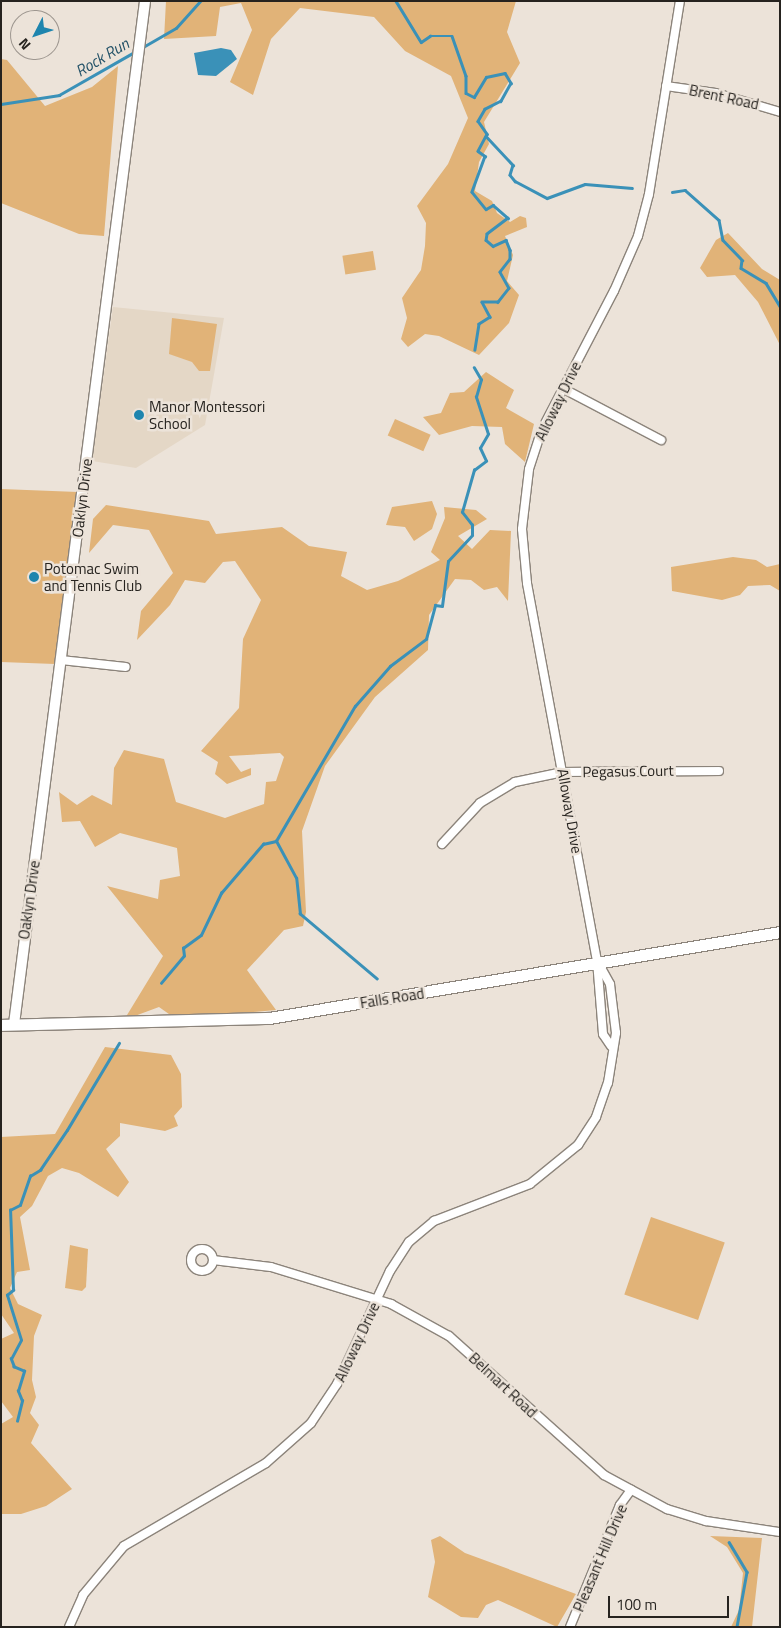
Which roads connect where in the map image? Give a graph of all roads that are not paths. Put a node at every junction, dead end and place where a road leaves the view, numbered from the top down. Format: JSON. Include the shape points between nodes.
{"nodes":[{"id":1,"x":145,"y":1,"type":"edge"},
{"id":2,"x":680,"y":1,"type":"edge"},
{"id":3,"x":666,"y":86,"type":"junction"},
{"id":4,"x":780,"y":112,"type":"edge"},
{"id":5,"x":562,"y":388,"type":"junction"},
{"id":6,"x":661,"y":440,"type":"dead end"},
{"id":7,"x":61,"y":660,"type":"junction"},
{"id":8,"x":126,"y":667,"type":"dead end"},
{"id":9,"x":719,"y":771,"type":"dead end"},
{"id":10,"x":563,"y":772,"type":"junction"},
{"id":11,"x":442,"y":844,"type":"dead end"},
{"id":12,"x":780,"y":932,"type":"edge"},
{"id":13,"x":598,"y":961,"type":"junction"},
{"id":14,"x":14,"y":1024,"type":"junction"},
{"id":15,"x":1,"y":1025,"type":"edge"},
{"id":16,"x":611,"y":1046,"type":"junction"},
{"id":17,"x":214,"y":1260,"type":"dead end"},
{"id":18,"x":377,"y":1298,"type":"junction"},
{"id":19,"x":631,"y":1490,"type":"junction"},
{"id":20,"x":780,"y":1532,"type":"edge"},
{"id":21,"x":69,"y":1627,"type":"edge"},
{"id":22,"x":570,"y":1627,"type":"edge"}],
"edges":[{"from":1,"to":7,"type":"street","name":"Oaklyn Drive"},
{"from":2,"to":3,"type":"street","name":"Alloway Drive"},
{"from":3,"to":4,"type":"street","name":"Brent Road","via":[[716,93]]},
{"from":3,"to":5,"type":"street","name":"Alloway Drive","via":[[638,236],[614,291]]},
{"from":5,"to":6,"type":"street"},
{"from":5,"to":10,"type":"street","name":"Alloway Drive","via":[[529,469],[522,529],[527,583]]},
{"from":7,"to":8,"type":"street"},
{"from":7,"to":14,"type":"street","name":"Oaklyn Drive"},
{"from":9,"to":10,"type":"street","name":"Pegasus Court"},
{"from":10,"to":11,"type":"street","name":"Pegasus Court","via":[[497,790]]},
{"from":10,"to":13,"type":"street","name":"Alloway Drive"},
{"from":12,"to":13,"type":"main road","name":"Falls Road"},
{"from":13,"to":14,"type":"main road","name":"Falls Road","via":[[269,1018]]},
{"from":13,"to":16,"type":"street","name":"Alloway Drive","via":[[603,1034]]},
{"from":13,"to":16,"type":"street","name":"Alloway Drive","via":[[610,984],[616,1033]]},
{"from":14,"to":15,"type":"main road","name":"Falls Road"},
{"from":16,"to":18,"type":"street","name":"Alloway Drive","via":[[607,1086],[596,1117],[578,1145],[530,1184],[434,1221],[397,1258]]},
{"from":17,"to":18,"type":"street","name":"Belmart Road","via":[[271,1267]]},
{"from":18,"to":19,"type":"street","name":"Belmart Road","via":[[449,1336],[582,1458]]},
{"from":18,"to":21,"type":"street","name":"Alloway Drive","via":[[337,1384],[311,1423],[266,1463],[124,1546],[84,1595]]},
{"from":19,"to":20,"type":"street","name":"Belmart Road","via":[[667,1510],[706,1521]]},
{"from":19,"to":22,"type":"street","name":"Pleasant Hill Drive","via":[[620,1505]]}]}
